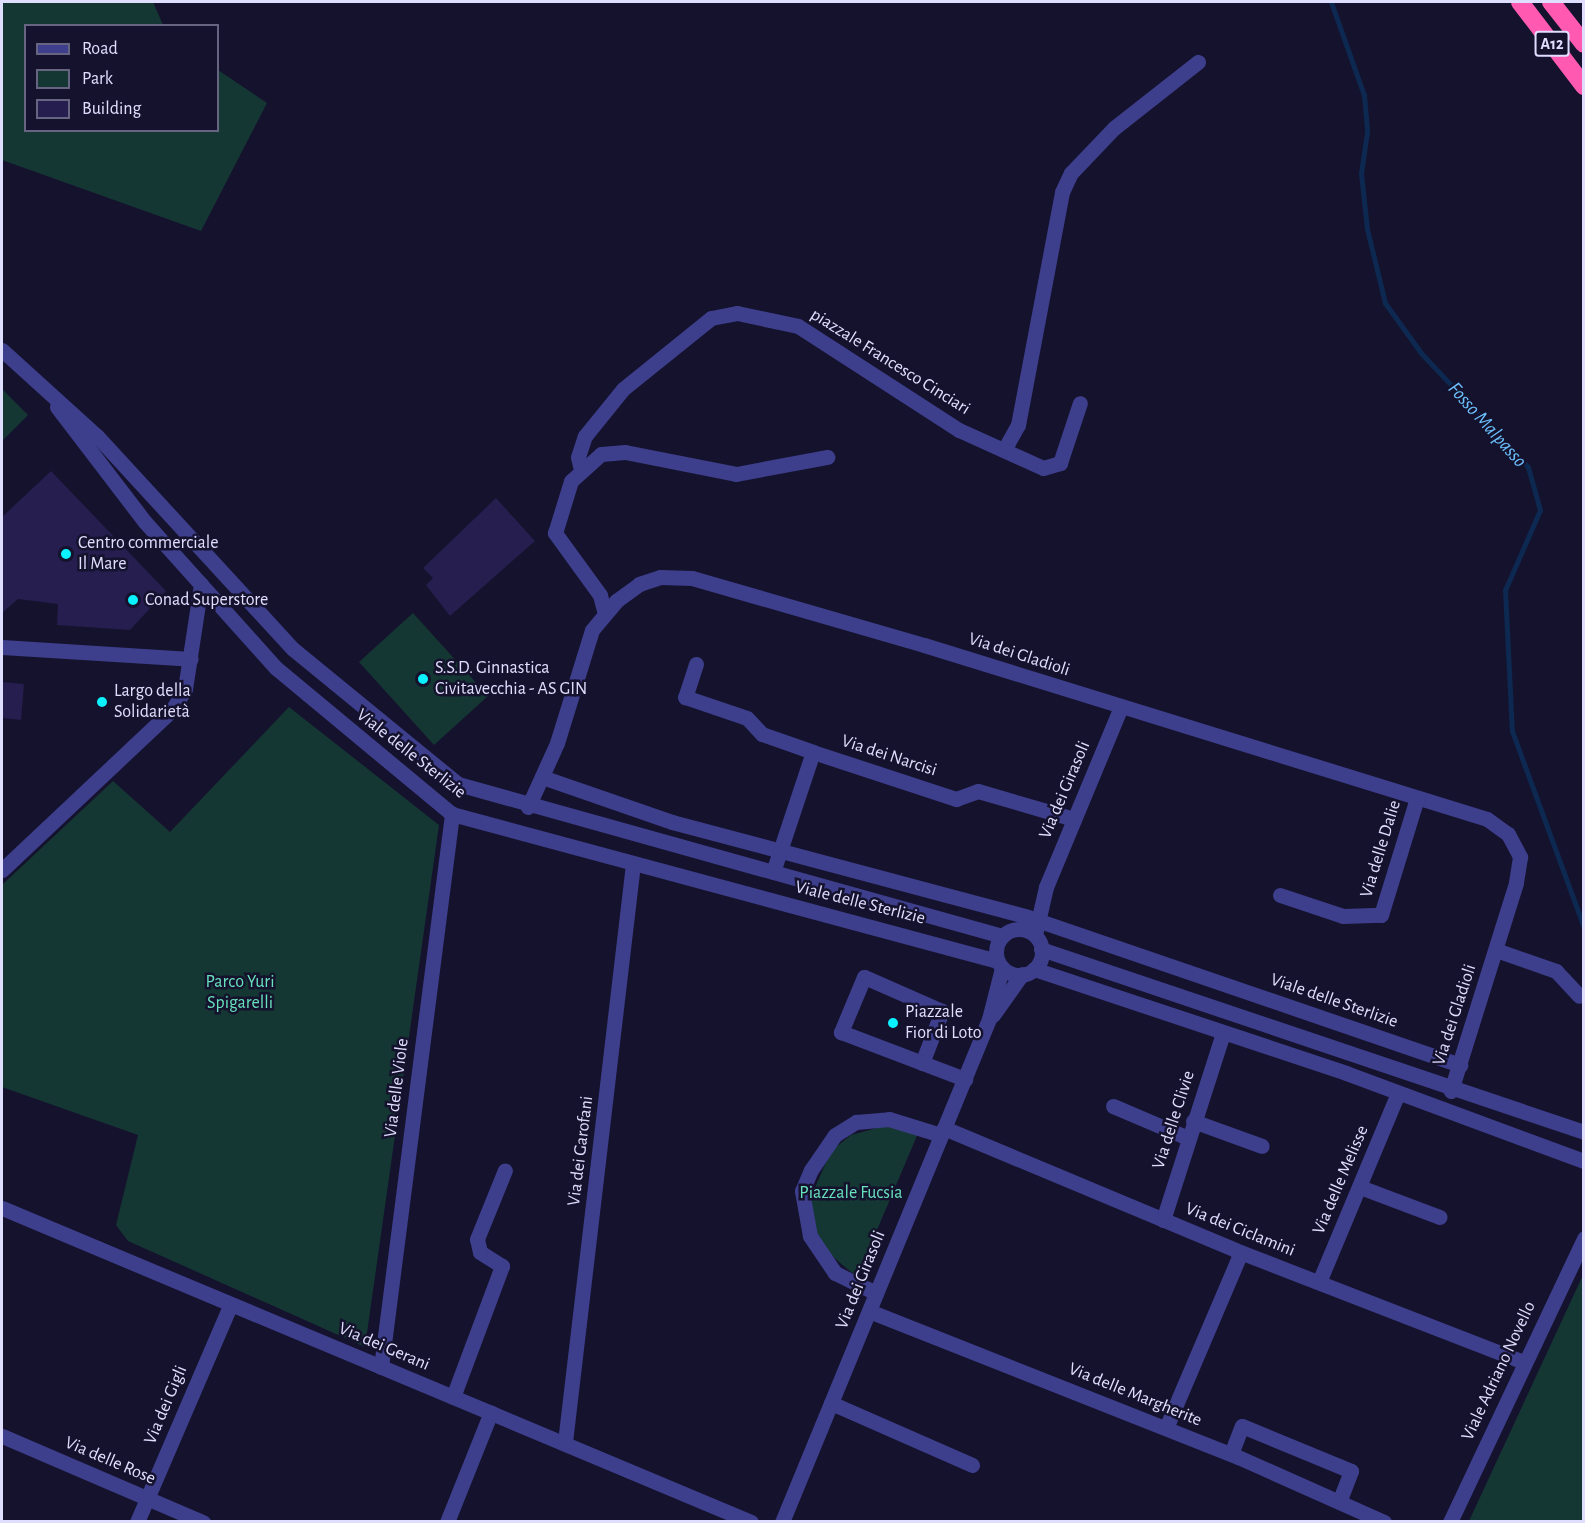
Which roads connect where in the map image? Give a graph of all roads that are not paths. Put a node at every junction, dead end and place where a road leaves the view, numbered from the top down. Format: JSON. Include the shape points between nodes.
{"nodes":[{"id":1,"x":1520,"y":2,"type":"edge"},
{"id":2,"x":1551,"y":2,"type":"edge"},
{"id":3,"x":1584,"y":44,"type":"edge"},
{"id":4,"x":1198,"y":63,"type":"dead end"},
{"id":5,"x":1584,"y":86,"type":"edge"},
{"id":6,"x":2,"y":350,"type":"edge"},
{"id":7,"x":44,"y":387,"type":"junction"},
{"id":8,"x":1080,"y":403,"type":"dead end"},
{"id":9,"x":1004,"y":450,"type":"junction"},
{"id":10,"x":826,"y":457,"type":"dead end"},
{"id":11,"x":581,"y":470,"type":"junction"},
{"id":12,"x":201,"y":584,"type":"junction"},
{"id":13,"x":605,"y":614,"type":"junction"},
{"id":14,"x":2,"y":647,"type":"edge"},
{"id":15,"x":192,"y":659,"type":"junction"},
{"id":16,"x":696,"y":664,"type":"dead end"},
{"id":17,"x":1121,"y":707,"type":"junction"},
{"id":18,"x":813,"y":752,"type":"junction"},
{"id":19,"x":542,"y":777,"type":"junction"},
{"id":20,"x":1417,"y":798,"type":"junction"},
{"id":21,"x":528,"y":807,"type":"junction"},
{"id":22,"x":452,"y":814,"type":"junction"},
{"id":23,"x":1074,"y":819,"type":"junction"},
{"id":24,"x":780,"y":850,"type":"junction"},
{"id":25,"x":633,"y":864,"type":"junction"},
{"id":26,"x":2,"y":870,"type":"edge"},
{"id":27,"x":773,"y":872,"type":"junction"},
{"id":28,"x":1280,"y":895,"type":"dead end"},
{"id":29,"x":1032,"y":918,"type":"junction"},
{"id":30,"x":1017,"y":929,"type":"junction"},
{"id":31,"x":1002,"y":936,"type":"junction"},
{"id":32,"x":1038,"y":942,"type":"junction"},
{"id":33,"x":1496,"y":950,"type":"junction"},
{"id":34,"x":1000,"y":964,"type":"junction"},
{"id":35,"x":1028,"y":972,"type":"junction"},
{"id":36,"x":1579,"y":996,"type":"dead end"},
{"id":37,"x":989,"y":1019,"type":"junction"},
{"id":38,"x":1224,"y":1033,"type":"junction"},
{"id":39,"x":922,"y":1063,"type":"junction"},
{"id":40,"x":1460,"y":1065,"type":"junction"},
{"id":41,"x":964,"y":1079,"type":"junction"},
{"id":42,"x":1451,"y":1091,"type":"junction"},
{"id":43,"x":1398,"y":1093,"type":"junction"},
{"id":44,"x":1113,"y":1106,"type":"dead end"},
{"id":45,"x":1193,"y":1121,"type":"junction"},
{"id":46,"x":943,"y":1132,"type":"junction"},
{"id":47,"x":1584,"y":1132,"type":"edge"},
{"id":48,"x":1188,"y":1138,"type":"junction"},
{"id":49,"x":1262,"y":1146,"type":"dead end"},
{"id":50,"x":1584,"y":1161,"type":"edge"},
{"id":51,"x":505,"y":1170,"type":"dead end"},
{"id":52,"x":1360,"y":1187,"type":"junction"},
{"id":53,"x":2,"y":1208,"type":"edge"},
{"id":54,"x":1440,"y":1216,"type":"dead end"},
{"id":55,"x":1162,"y":1220,"type":"junction"},
{"id":56,"x":1584,"y":1238,"type":"edge"},
{"id":57,"x":1241,"y":1252,"type":"junction"},
{"id":58,"x":1319,"y":1282,"type":"junction"},
{"id":59,"x":876,"y":1293,"type":"junction"},
{"id":60,"x":231,"y":1304,"type":"junction"},
{"id":61,"x":869,"y":1311,"type":"junction"},
{"id":62,"x":1524,"y":1362,"type":"junction"},
{"id":63,"x":381,"y":1367,"type":"junction"},
{"id":64,"x":453,"y":1397,"type":"junction"},
{"id":65,"x":831,"y":1403,"type":"junction"},
{"id":66,"x":491,"y":1412,"type":"junction"},
{"id":67,"x":1166,"y":1428,"type":"junction"},
{"id":68,"x":2,"y":1436,"type":"edge"},
{"id":69,"x":565,"y":1442,"type":"junction"},
{"id":70,"x":1231,"y":1454,"type":"junction"},
{"id":71,"x":972,"y":1465,"type":"dead end"},
{"id":72,"x":147,"y":1498,"type":"junction"},
{"id":73,"x":1340,"y":1502,"type":"junction"},
{"id":74,"x":137,"y":1521,"type":"edge"},
{"id":75,"x":203,"y":1521,"type":"edge"},
{"id":76,"x":447,"y":1521,"type":"edge"},
{"id":77,"x":751,"y":1521,"type":"edge"},
{"id":78,"x":782,"y":1521,"type":"edge"},
{"id":79,"x":1384,"y":1521,"type":"edge"},
{"id":80,"x":1450,"y":1521,"type":"edge"}],
"edges":[{"from":1,"to":5,"type":"highway","number":"A12"},
{"from":2,"to":3,"type":"highway","number":"A12"},
{"from":4,"to":9,"type":"street","via":[[1114,128],[1071,173],[1062,192],[1018,425]]},
{"from":6,"to":7,"type":"street","name":"Viale delle Sterlizie"},
{"from":7,"to":12,"type":"street","name":"Viale delle Sterlizie","via":[[84,447]]},
{"from":7,"to":21,"type":"street","name":"Viale delle Sterlizie","via":[[97,436],[293,649],[340,691],[458,784]]},
{"from":8,"to":9,"type":"street","name":"piazzale Francesco Cinciari","via":[[1060,463],[1052,468]]},
{"from":9,"to":11,"type":"street","name":"piazzale Francesco Cinciari","via":[[959,430],[798,326],[737,313],[711,318],[623,389],[585,436],[578,457]]},
{"from":10,"to":11,"type":"street","name":"piazzale Francesco Cinciari","via":[[736,474],[625,452],[601,454]]},
{"from":11,"to":13,"type":"street","name":"piazzale Francesco Cinciari","via":[[572,481],[555,532],[600,595]]},
{"from":12,"to":15,"type":"street"},
{"from":12,"to":22,"type":"street","name":"Viale delle Sterlizie","via":[[298,688]]},
{"from":13,"to":17,"type":"street","name":"Via dei Gladioli","via":[[639,584],[660,577],[692,578]]},
{"from":13,"to":19,"type":"street","name":"Via dei Gladioli","via":[[577,668]]},
{"from":14,"to":15,"type":"street"},
{"from":15,"to":26,"type":"street","via":[[185,689],[172,710]]},
{"from":16,"to":18,"type":"street","via":[[685,696],[747,718],[762,734]]},
{"from":17,"to":20,"type":"street","name":"Via dei Gladioli"},
{"from":17,"to":23,"type":"street","name":"Via dei Girasoli"},
{"from":18,"to":23,"type":"street","name":"Via dei Narcisi","via":[[956,799],[978,791]]},
{"from":18,"to":24,"type":"street","name":"Via dei Narcisi"},
{"from":19,"to":21,"type":"street","name":"Via dei Gladioli"},
{"from":19,"to":24,"type":"street","name":"Viale delle Sterlizie","via":[[672,822]]},
{"from":20,"to":28,"type":"street","name":"Via delle Dalie","via":[[1381,915],[1343,916]]},
{"from":20,"to":33,"type":"street","name":"Via dei Gladioli","via":[[1487,819],[1508,834],[1520,857]]},
{"from":21,"to":27,"type":"street","name":"Viale delle Sterlizie"},
{"from":22,"to":25,"type":"street","name":"Viale delle Sterlizie"},
{"from":22,"to":63,"type":"street","name":"Via delle Viole"},
{"from":23,"to":29,"type":"street","name":"Via dei Girasoli"},
{"from":24,"to":27,"type":"street","name":"Via dei Narcisi"},
{"from":24,"to":29,"type":"street","name":"Viale delle Sterlizie"},
{"from":25,"to":34,"type":"street","name":"Viale delle Sterlizie"},
{"from":25,"to":69,"type":"street","name":"Via dei Garofani"},
{"from":27,"to":31,"type":"street","name":"Viale delle Sterlizie"},
{"from":29,"to":30,"type":"street","name":"Via dei Girasoli"},
{"from":29,"to":32,"type":"street","name":"Via dei Girasoli"},
{"from":29,"to":40,"type":"street","name":"Viale delle Sterlizie"},
{"from":30,"to":31,"type":"street"},
{"from":30,"to":32,"type":"street"},
{"from":31,"to":34,"type":"street","name":"Via dei Girasoli"},
{"from":32,"to":35,"type":"street","name":"Via dei Girasoli"},
{"from":32,"to":42,"type":"street"},
{"from":33,"to":36,"type":"street","name":"Via dei Gladioli","via":[[1556,971]]},
{"from":33,"to":40,"type":"street","name":"Via dei Gladioli"},
{"from":34,"to":35,"type":"street","name":"Viale delle Sterlizie"},
{"from":34,"to":37,"type":"street","name":"Via dei Girasoli"},
{"from":35,"to":37,"type":"street","name":"Via dei Girasoli"},
{"from":35,"to":38,"type":"street"},
{"from":37,"to":41,"type":"street","name":"Via dei Girasoli"},
{"from":38,"to":43,"type":"street"},
{"from":38,"to":45,"type":"street","name":"Via delle Clivie"},
{"from":39,"to":39,"type":"street","via":[[841,1032],[864,977],[942,1011]]},
{"from":39,"to":41,"type":"street"},
{"from":40,"to":42,"type":"street","name":"Via dei Gladioli"},
{"from":41,"to":46,"type":"street","name":"Via dei Girasoli"},
{"from":42,"to":47,"type":"street"},
{"from":43,"to":50,"type":"street"},
{"from":43,"to":52,"type":"street","name":"Via delle Melisse"},
{"from":44,"to":48,"type":"street"},
{"from":45,"to":48,"type":"street","name":"Via delle Clivie"},
{"from":45,"to":49,"type":"street"},
{"from":46,"to":55,"type":"street","name":"Via dei Ciclamini"},
{"from":46,"to":59,"type":"street","name":"Via dei Girasoli"},
{"from":46,"to":59,"type":"street","via":[[889,1119],[856,1122],[835,1135],[802,1191],[810,1236],[835,1273]]},
{"from":48,"to":55,"type":"street","name":"Via delle Clivie"},
{"from":51,"to":64,"type":"street","via":[[477,1239],[480,1252],[502,1266]]},
{"from":52,"to":54,"type":"street"},
{"from":52,"to":58,"type":"street","name":"Via delle Melisse"},
{"from":53,"to":60,"type":"street","name":"Via dei Gerani"},
{"from":55,"to":57,"type":"street","name":"Via dei Ciclamini"},
{"from":56,"to":62,"type":"street","name":"Viale Adriano Novello"},
{"from":57,"to":58,"type":"street","name":"Via dei Ciclamini"},
{"from":57,"to":67,"type":"street"},
{"from":58,"to":62,"type":"street","name":"Via dei Ciclamini"},
{"from":59,"to":61,"type":"street","name":"Via dei Girasoli"},
{"from":60,"to":63,"type":"street","name":"Via dei Gerani"},
{"from":60,"to":72,"type":"street","name":"Via dei Gigli"},
{"from":61,"to":65,"type":"street","name":"Via dei Girasoli"},
{"from":61,"to":67,"type":"street","name":"Via delle Margherite"},
{"from":62,"to":80,"type":"street","name":"Viale Adriano Novello"},
{"from":63,"to":64,"type":"street","name":"Via dei Gerani"},
{"from":64,"to":66,"type":"street","name":"Via dei Gerani"},
{"from":65,"to":71,"type":"street"},
{"from":65,"to":78,"type":"street","name":"Via dei Girasoli"},
{"from":66,"to":69,"type":"street","name":"Via dei Gerani"},
{"from":66,"to":76,"type":"street"},
{"from":67,"to":70,"type":"street","name":"Via delle Margherite"},
{"from":68,"to":72,"type":"street","name":"Via delle Rose"},
{"from":69,"to":77,"type":"street","name":"Via dei Gerani"},
{"from":70,"to":73,"type":"street","name":"Via delle Margherite"},
{"from":70,"to":73,"type":"street","via":[[1242,1426],[1351,1471]]},
{"from":72,"to":74,"type":"street","name":"Via dei Gigli"},
{"from":72,"to":75,"type":"street","name":"Via delle Rose"},
{"from":73,"to":79,"type":"street","name":"Via delle Margherite"}]}
